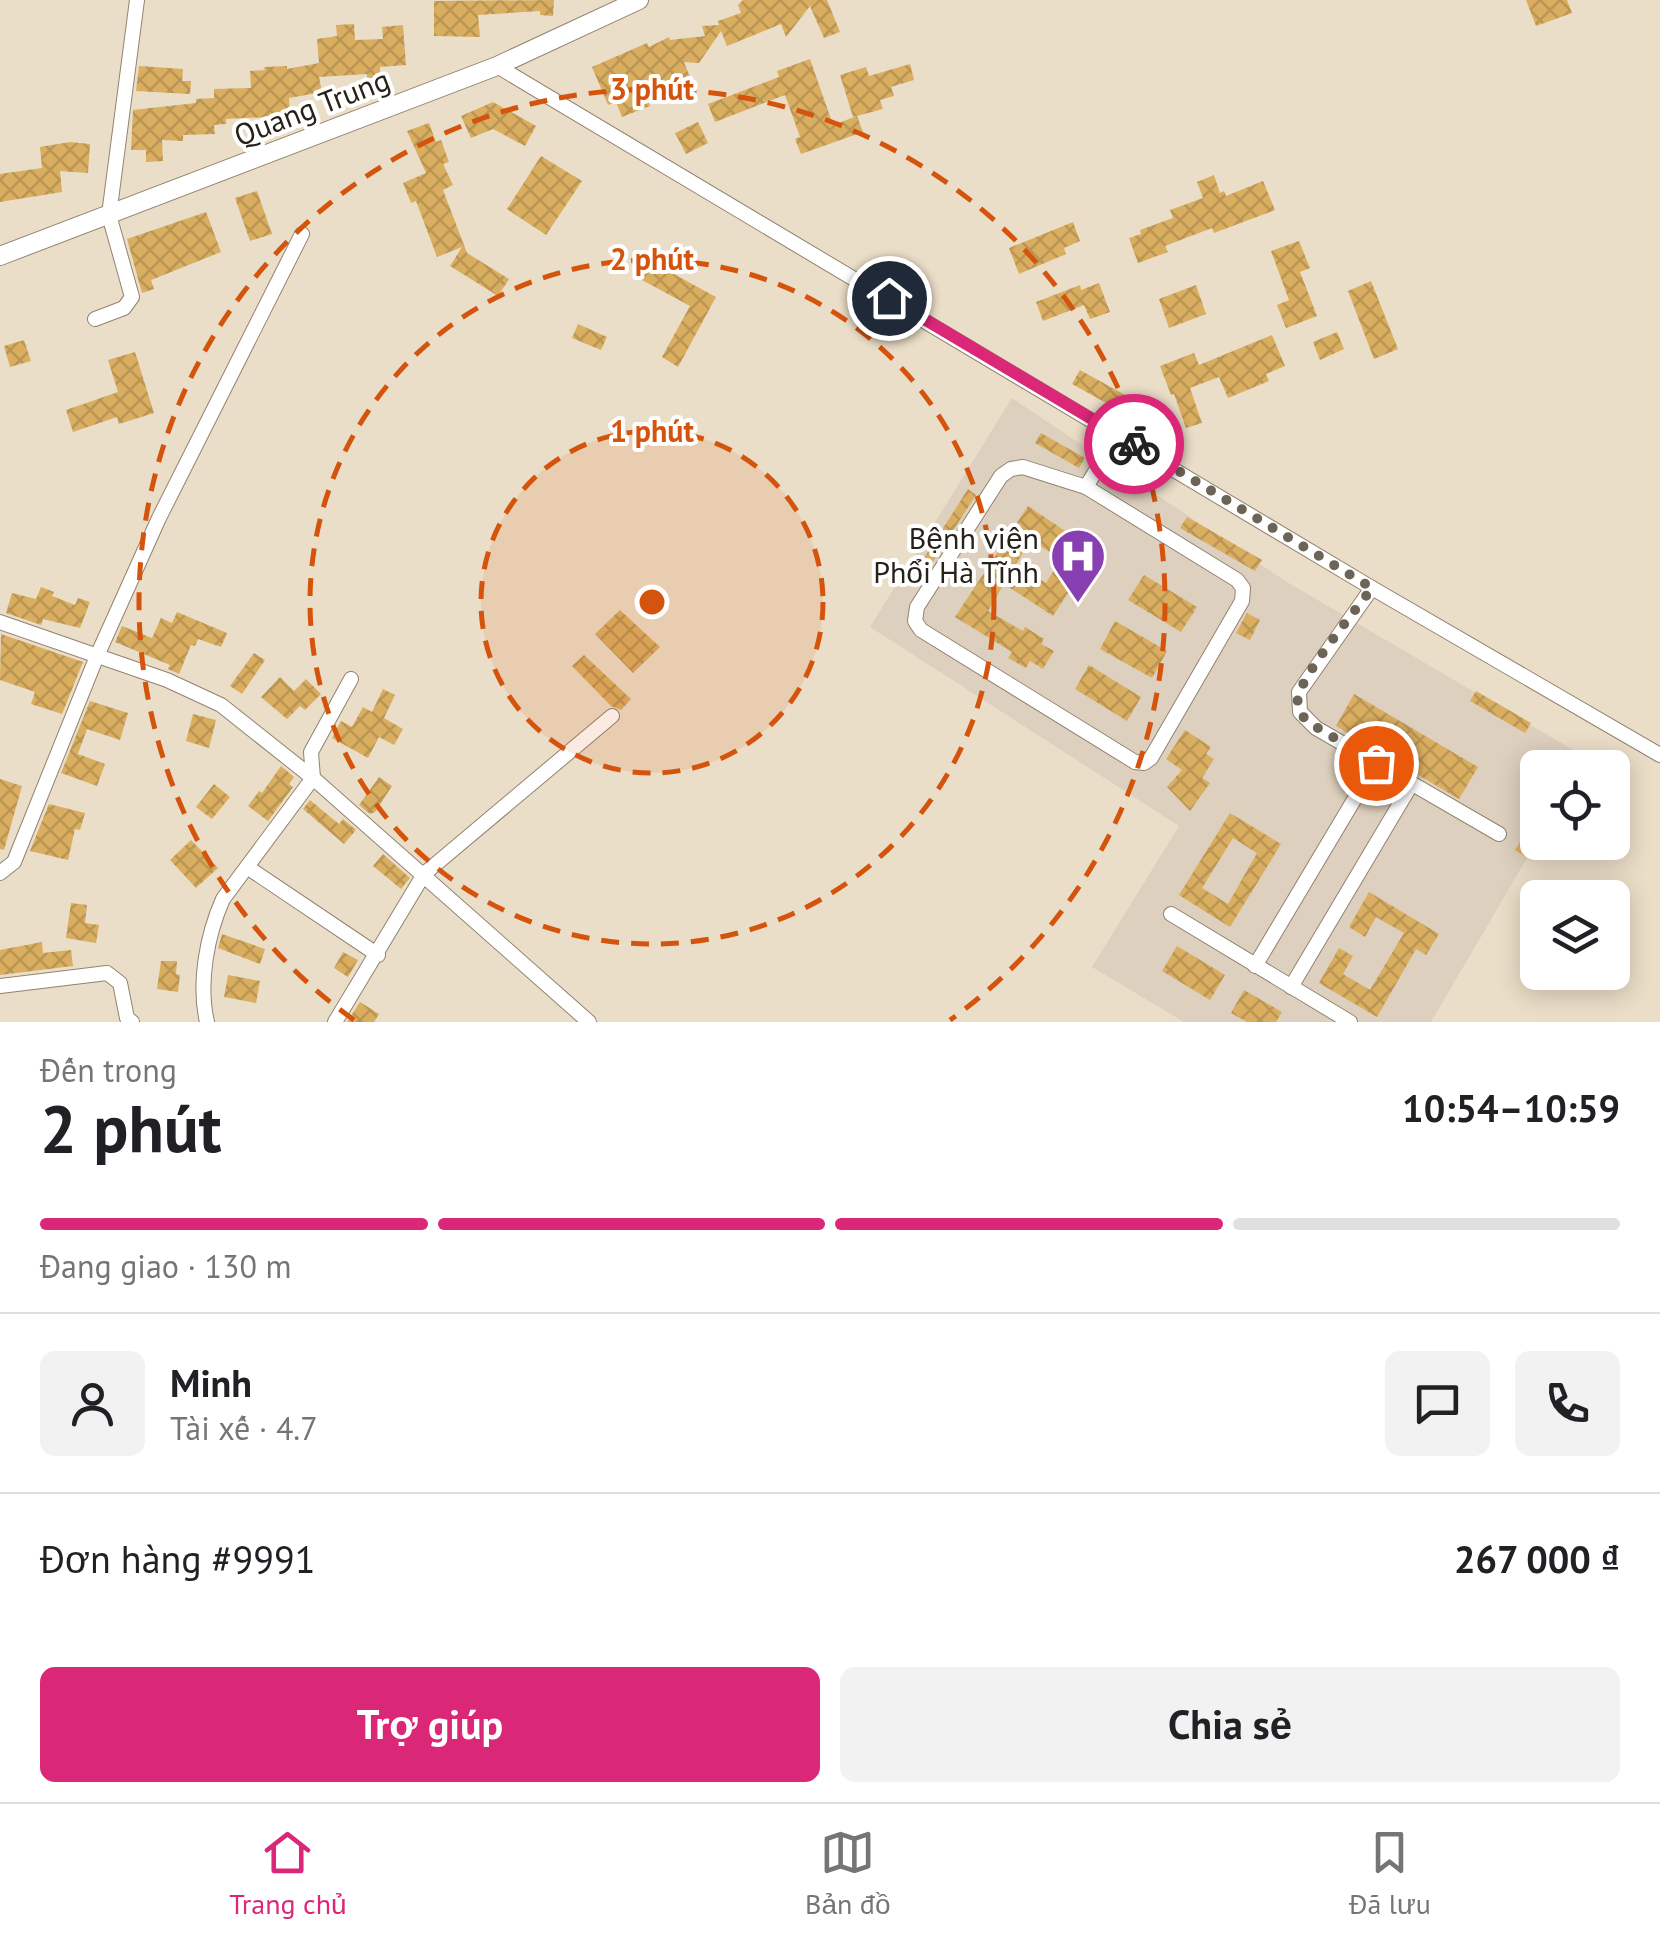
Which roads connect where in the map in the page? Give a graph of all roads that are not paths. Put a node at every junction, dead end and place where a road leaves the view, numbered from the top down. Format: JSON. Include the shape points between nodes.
{"nodes":[{"id":1,"x":136,"y":0,"type":"edge"},
{"id":2,"x":639,"y":0,"type":"edge"},
{"id":3,"x":497,"y":66,"type":"junction"},
{"id":4,"x":108,"y":216,"type":"junction"},
{"id":5,"x":302,"y":234,"type":"dead end"},
{"id":6,"x":0,"y":256,"type":"edge"},
{"id":7,"x":95,"y":319,"type":"dead end"},
{"id":8,"x":1118,"y":434,"type":"junction"},
{"id":9,"x":1086,"y":487,"type":"junction"},
{"id":10,"x":1372,"y":588,"type":"junction"},
{"id":11,"x":0,"y":622,"type":"edge"},
{"id":12,"x":97,"y":656,"type":"junction"},
{"id":13,"x":351,"y":679,"type":"dead end"},
{"id":14,"x":612,"y":716,"type":"dead end"},
{"id":15,"x":1660,"y":755,"type":"edge"},
{"id":16,"x":1376,"y":763,"type":"junction"},
{"id":17,"x":313,"y":778,"type":"junction"},
{"id":18,"x":1411,"y":785,"type":"junction"},
{"id":19,"x":1499,"y":834,"type":"dead end"},
{"id":20,"x":247,"y":867,"type":"junction"},
{"id":21,"x":0,"y":873,"type":"edge"},
{"id":22,"x":424,"y":874,"type":"junction"},
{"id":23,"x":1171,"y":914,"type":"dead end"},
{"id":24,"x":378,"y":955,"type":"junction"},
{"id":25,"x":1255,"y":966,"type":"junction"},
{"id":26,"x":0,"y":986,"type":"edge"},
{"id":27,"x":1291,"y":986,"type":"junction"},
{"id":28,"x":132,"y":1022,"type":"edge"},
{"id":29,"x":207,"y":1022,"type":"edge"},
{"id":30,"x":335,"y":1022,"type":"edge"},
{"id":31,"x":589,"y":1022,"type":"edge"},
{"id":32,"x":1350,"y":1022,"type":"edge"}],
"edges":[{"from":1,"to":4,"type":"street"},
{"from":2,"to":3,"type":"main road","name":"Quang Trung"},
{"from":3,"to":4,"type":"main road","name":"Quang Trung"},
{"from":3,"to":8,"type":"street"},
{"from":4,"to":6,"type":"main road","name":"Quang Trung"},
{"from":4,"to":7,"type":"street","via":[[132,297],[124,308]]},
{"from":5,"to":12,"type":"street","via":[[158,518]]},
{"from":8,"to":9,"type":"street"},
{"from":8,"to":10,"type":"street"},
{"from":9,"to":9,"type":"street","via":[[1237,580],[1244,593],[1144,764],[916,621],[917,607],[1008,471],[1030,468]]},
{"from":10,"to":15,"type":"street"},
{"from":10,"to":16,"type":"street","via":[[1297,700],[1308,722]]},
{"from":11,"to":12,"type":"street"},
{"from":12,"to":17,"type":"street","via":[[221,705]]},
{"from":12,"to":21,"type":"street","via":[[14,862]]},
{"from":13,"to":17,"type":"street","via":[[310,752]]},
{"from":14,"to":22,"type":"street"},
{"from":16,"to":18,"type":"street"},
{"from":16,"to":25,"type":"street"},
{"from":17,"to":20,"type":"street"},
{"from":17,"to":22,"type":"street"},
{"from":18,"to":19,"type":"street"},
{"from":18,"to":27,"type":"street"},
{"from":20,"to":24,"type":"street"},
{"from":20,"to":29,"type":"street","via":[[214,919],[204,985]]},
{"from":22,"to":24,"type":"street"},
{"from":22,"to":31,"type":"street"},
{"from":23,"to":25,"type":"street"},
{"from":24,"to":30,"type":"street"},
{"from":25,"to":27,"type":"street"},
{"from":26,"to":28,"type":"street","via":[[113,974]]},
{"from":27,"to":32,"type":"street"}]}
